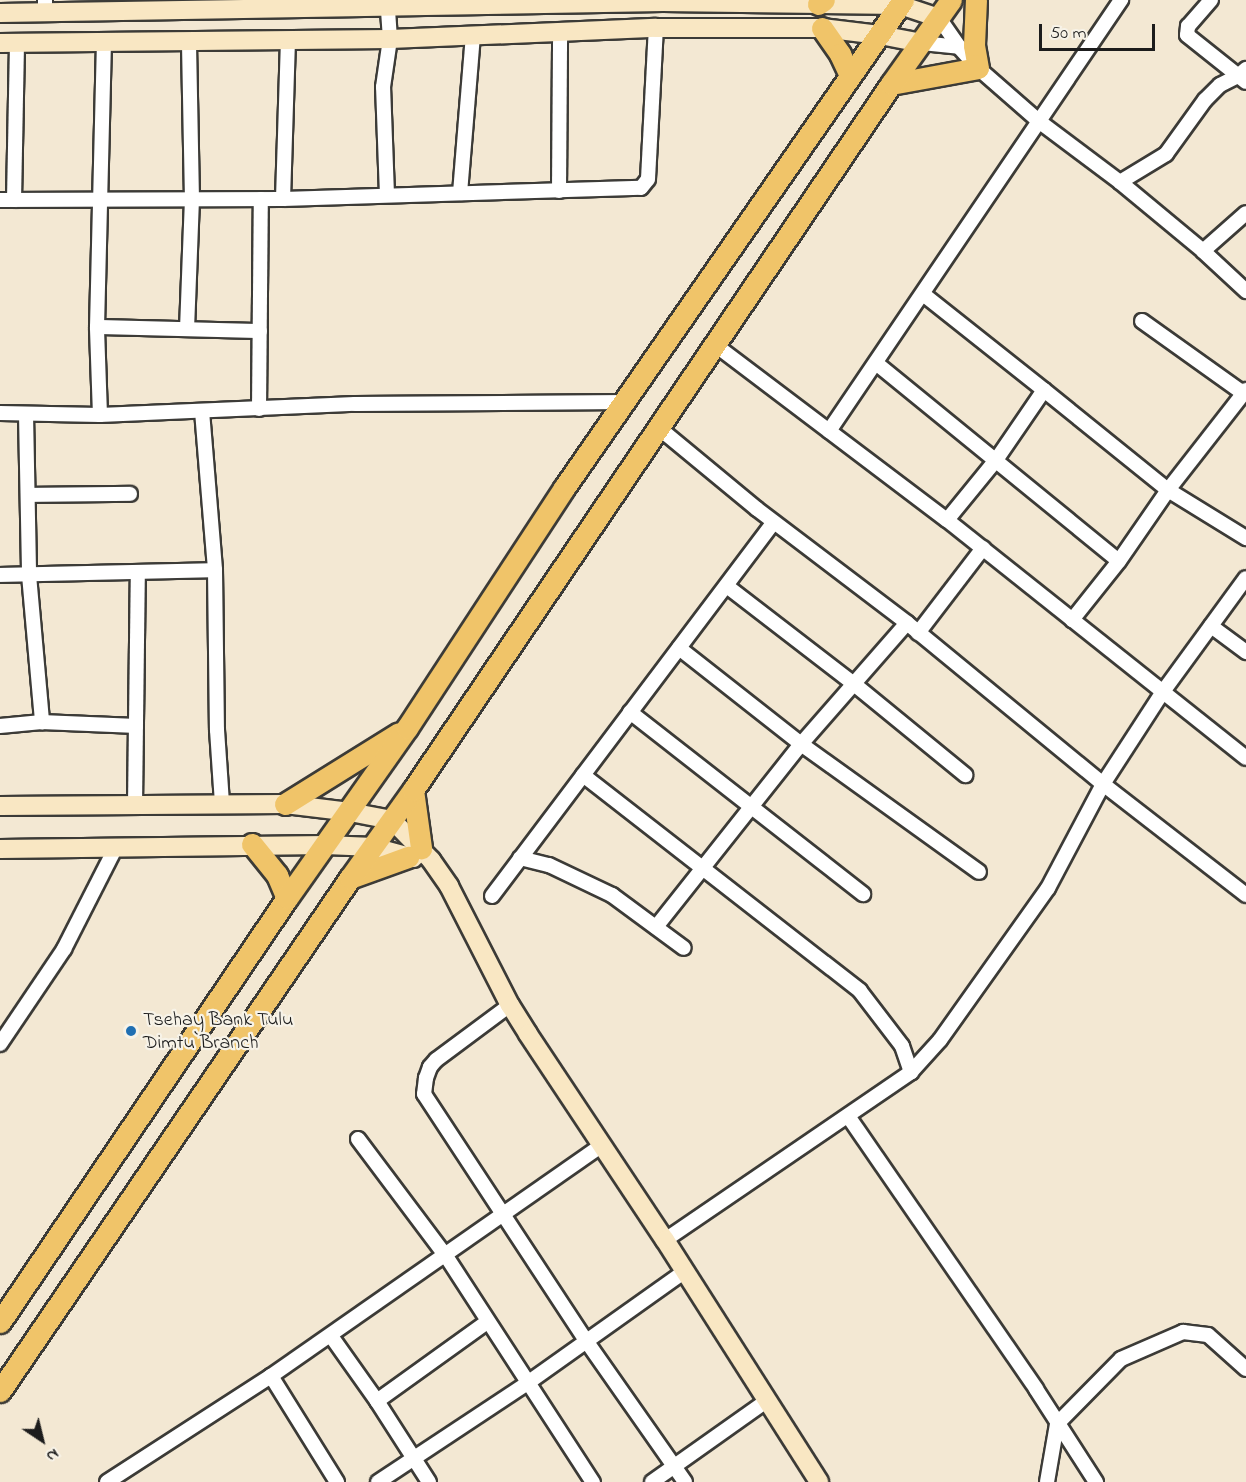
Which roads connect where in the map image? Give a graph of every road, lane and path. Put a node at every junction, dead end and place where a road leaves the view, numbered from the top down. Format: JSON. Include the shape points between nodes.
{"nodes":[{"id":1,"x":951,"y":0,"type":"edge"},
{"id":2,"x":976,"y":0,"type":"edge"},
{"id":3,"x":1120,"y":0,"type":"edge"},
{"id":4,"x":1211,"y":0,"type":"edge"},
{"id":5,"x":821,"y":2,"type":"edge"},
{"id":6,"x":902,"y":2,"type":"edge"},
{"id":7,"x":387,"y":3,"type":"edge"},
{"id":8,"x":142,"y":5,"type":"edge"},
{"id":9,"x":45,"y":6,"type":"edge"},
{"id":10,"x":0,"y":13,"type":"edge"},
{"id":11,"x":939,"y":18,"type":"junction"},
{"id":12,"x":656,"y":28,"type":"junction"},
{"id":13,"x":822,"y":28,"type":"junction"},
{"id":14,"x":560,"y":32,"type":"junction"},
{"id":15,"x":880,"y":35,"type":"junction"},
{"id":16,"x":473,"y":36,"type":"junction"},
{"id":17,"x":288,"y":39,"type":"junction"},
{"id":18,"x":390,"y":39,"type":"junction"},
{"id":19,"x":189,"y":40,"type":"junction"},
{"id":20,"x":104,"y":42,"type":"junction"},
{"id":21,"x":8,"y":43,"type":"edge"},
{"id":22,"x":922,"y":43,"type":"junction"},
{"id":23,"x":958,"y":47,"type":"junction"},
{"id":24,"x":978,"y":68,"type":"junction"},
{"id":25,"x":850,"y":75,"type":"junction"},
{"id":26,"x":1243,"y":76,"type":"edge"},
{"id":27,"x":891,"y":84,"type":"junction"},
{"id":28,"x":1040,"y":122,"type":"junction"},
{"id":29,"x":1120,"y":182,"type":"junction"},
{"id":30,"x":559,"y":191,"type":"junction"},
{"id":31,"x":460,"y":193,"type":"junction"},
{"id":32,"x":387,"y":195,"type":"junction"},
{"id":33,"x":261,"y":199,"type":"junction"},
{"id":34,"x":283,"y":199,"type":"junction"},
{"id":35,"x":7,"y":200,"type":"edge"},
{"id":36,"x":100,"y":200,"type":"junction"},
{"id":37,"x":192,"y":200,"type":"junction"},
{"id":38,"x":1246,"y":213,"type":"edge"},
{"id":39,"x":1203,"y":251,"type":"junction"},
{"id":40,"x":1246,"y":291,"type":"edge"},
{"id":41,"x":923,"y":294,"type":"junction"},
{"id":42,"x":1142,"y":321,"type":"dead end"},
{"id":43,"x":97,"y":327,"type":"junction"},
{"id":44,"x":187,"y":329,"type":"junction"},
{"id":45,"x":260,"y":331,"type":"junction"},
{"id":46,"x":714,"y":344,"type":"junction"},
{"id":47,"x":876,"y":363,"type":"junction"},
{"id":48,"x":1044,"y":390,"type":"junction"},
{"id":49,"x":1245,"y":391,"type":"edge"},
{"id":50,"x":626,"y":402,"type":"junction"},
{"id":51,"x":259,"y":408,"type":"junction"},
{"id":52,"x":202,"y":411,"type":"junction"},
{"id":53,"x":0,"y":413,"type":"edge"},
{"id":54,"x":26,"y":414,"type":"junction"},
{"id":55,"x":100,"y":415,"type":"junction"},
{"id":56,"x":658,"y":428,"type":"junction"},
{"id":57,"x":829,"y":431,"type":"junction"},
{"id":58,"x":996,"y":460,"type":"junction"},
{"id":59,"x":1168,"y":490,"type":"junction"},
{"id":60,"x":130,"y":494,"type":"dead end"},
{"id":61,"x":28,"y":495,"type":"junction"},
{"id":62,"x":947,"y":520,"type":"junction"},
{"id":63,"x":774,"y":522,"type":"junction"},
{"id":64,"x":1246,"y":538,"type":"edge"},
{"id":65,"x":983,"y":548,"type":"junction"},
{"id":66,"x":1119,"y":561,"type":"junction"},
{"id":67,"x":215,"y":570,"type":"junction"},
{"id":68,"x":138,"y":572,"type":"junction"},
{"id":69,"x":29,"y":574,"type":"junction"},
{"id":70,"x":0,"y":575,"type":"edge"},
{"id":71,"x":1246,"y":578,"type":"edge"},
{"id":72,"x":728,"y":587,"type":"junction"},
{"id":73,"x":1072,"y":620,"type":"junction"},
{"id":74,"x":907,"y":623,"type":"junction"},
{"id":75,"x":1211,"y":626,"type":"junction"},
{"id":76,"x":918,"y":633,"type":"junction"},
{"id":77,"x":679,"y":648,"type":"junction"},
{"id":78,"x":1246,"y":652,"type":"edge"},
{"id":79,"x":854,"y":684,"type":"junction"},
{"id":80,"x":1162,"y":693,"type":"junction"},
{"id":81,"x":630,"y":712,"type":"junction"},
{"id":82,"x":42,"y":723,"type":"junction"},
{"id":83,"x":0,"y":726,"type":"edge"},
{"id":84,"x":136,"y":726,"type":"junction"},
{"id":85,"x":407,"y":728,"type":"junction"},
{"id":86,"x":801,"y":744,"type":"junction"},
{"id":87,"x":1246,"y":758,"type":"edge"},
{"id":88,"x":583,"y":775,"type":"junction"},
{"id":89,"x":965,"y":775,"type":"dead end"},
{"id":90,"x":1103,"y":784,"type":"junction"},
{"id":91,"x":413,"y":790,"type":"junction"},
{"id":92,"x":222,"y":804,"type":"junction"},
{"id":93,"x":285,"y":804,"type":"junction"},
{"id":94,"x":135,"y":805,"type":"junction"},
{"id":95,"x":0,"y":806,"type":"edge"},
{"id":96,"x":751,"y":807,"type":"junction"},
{"id":97,"x":350,"y":812,"type":"junction"},
{"id":98,"x":393,"y":820,"type":"junction"},
{"id":99,"x":252,"y":844,"type":"junction"},
{"id":100,"x":326,"y":845,"type":"junction"},
{"id":101,"x":116,"y":847,"type":"junction"},
{"id":102,"x":373,"y":847,"type":"junction"},
{"id":103,"x":0,"y":849,"type":"edge"},
{"id":104,"x":420,"y":855,"type":"junction"},
{"id":105,"x":520,"y":858,"type":"junction"},
{"id":106,"x":702,"y":869,"type":"junction"},
{"id":107,"x":978,"y":872,"type":"dead end"},
{"id":108,"x":350,"y":878,"type":"junction"},
{"id":109,"x":863,"y":894,"type":"dead end"},
{"id":110,"x":1246,"y":895,"type":"edge"},
{"id":111,"x":492,"y":896,"type":"dead end"},
{"id":112,"x":287,"y":898,"type":"junction"},
{"id":113,"x":656,"y":927,"type":"junction"},
{"id":114,"x":684,"y":948,"type":"dead end"},
{"id":115,"x":510,"y":1005,"type":"junction"},
{"id":116,"x":0,"y":1021,"type":"edge"},
{"id":117,"x":11,"y":1031,"type":"junction"},
{"id":118,"x":0,"y":1044,"type":"edge"},
{"id":119,"x":911,"y":1072,"type":"junction"},
{"id":120,"x":848,"y":1116,"type":"junction"},
{"id":121,"x":358,"y":1139,"type":"dead end"},
{"id":122,"x":601,"y":1146,"type":"junction"},
{"id":123,"x":504,"y":1213,"type":"junction"},
{"id":124,"x":665,"y":1240,"type":"junction"},
{"id":125,"x":446,"y":1256,"type":"junction"},
{"id":126,"x":684,"y":1272,"type":"junction"},
{"id":127,"x":0,"y":1322,"type":"edge"},
{"id":128,"x":487,"y":1322,"type":"junction"},
{"id":129,"x":330,"y":1336,"type":"junction"},
{"id":130,"x":587,"y":1342,"type":"junction"},
{"id":131,"x":1246,"y":1370,"type":"edge"},
{"id":132,"x":271,"y":1376,"type":"junction"},
{"id":133,"x":529,"y":1382,"type":"junction"},
{"id":134,"x":0,"y":1391,"type":"edge"},
{"id":135,"x":768,"y":1400,"type":"junction"},
{"id":136,"x":377,"y":1401,"type":"junction"},
{"id":137,"x":1057,"y":1424,"type":"junction"},
{"id":138,"x":414,"y":1460,"type":"junction"},
{"id":139,"x":675,"y":1467,"type":"junction"},
{"id":140,"x":107,"y":1482,"type":"edge"},
{"id":141,"x":337,"y":1482,"type":"edge"},
{"id":142,"x":378,"y":1482,"type":"edge"},
{"id":143,"x":429,"y":1482,"type":"edge"},
{"id":144,"x":593,"y":1482,"type":"edge"},
{"id":145,"x":652,"y":1482,"type":"edge"},
{"id":146,"x":685,"y":1482,"type":"edge"},
{"id":147,"x":819,"y":1482,"type":"edge"},
{"id":148,"x":1047,"y":1482,"type":"edge"},
{"id":149,"x":1096,"y":1482,"type":"edge"}],
"edges":[{"from":1,"to":11,"type":"main road"},
{"from":2,"to":24,"type":"main road","via":[[974,45]]},
{"from":3,"to":28,"type":"street"},
{"from":4,"to":26,"type":"street","via":[[1188,26],[1187,35]]},
{"from":5,"to":6,"type":"street"},
{"from":5,"to":7,"type":"street"},
{"from":6,"to":11,"type":"street"},
{"from":6,"to":15,"type":"main road"},
{"from":7,"to":8,"type":"street"},
{"from":7,"to":18,"type":"street"},
{"from":8,"to":9,"type":"street"},
{"from":9,"to":10,"type":"street"},
{"from":11,"to":22,"type":"main road"},
{"from":11,"to":23,"type":"street"},
{"from":12,"to":13,"type":"street"},
{"from":12,"to":14,"type":"street"},
{"from":12,"to":30,"type":"street","via":[[648,179],[640,188]]},
{"from":13,"to":15,"type":"street"},
{"from":13,"to":25,"type":"main road"},
{"from":14,"to":16,"type":"street"},
{"from":14,"to":30,"type":"street"},
{"from":15,"to":22,"type":"street"},
{"from":15,"to":25,"type":"main road"},
{"from":16,"to":18,"type":"street"},
{"from":16,"to":31,"type":"street"},
{"from":17,"to":18,"type":"street"},
{"from":17,"to":19,"type":"street"},
{"from":17,"to":34,"type":"street"},
{"from":18,"to":32,"type":"street","via":[[383,87]]},
{"from":19,"to":20,"type":"street"},
{"from":19,"to":37,"type":"street"},
{"from":20,"to":21,"type":"street"},
{"from":20,"to":36,"type":"street"},
{"from":21,"to":35,"type":"street"},
{"from":22,"to":23,"type":"street"},
{"from":22,"to":27,"type":"main road"},
{"from":23,"to":24,"type":"street"},
{"from":24,"to":27,"type":"main road"},
{"from":24,"to":28,"type":"street"},
{"from":25,"to":50,"type":"main road"},
{"from":26,"to":29,"type":"street","via":[[1220,85],[1205,100],[1166,154]]},
{"from":27,"to":46,"type":"main road"},
{"from":28,"to":29,"type":"street"},
{"from":28,"to":41,"type":"street"},
{"from":29,"to":39,"type":"street"},
{"from":30,"to":31,"type":"street"},
{"from":31,"to":32,"type":"street"},
{"from":32,"to":34,"type":"street"},
{"from":33,"to":34,"type":"street"},
{"from":33,"to":37,"type":"street"},
{"from":33,"to":45,"type":"street"},
{"from":35,"to":36,"type":"street"},
{"from":36,"to":37,"type":"street"},
{"from":36,"to":43,"type":"street"},
{"from":37,"to":44,"type":"street"},
{"from":38,"to":39,"type":"street"},
{"from":39,"to":40,"type":"street"},
{"from":41,"to":47,"type":"street"},
{"from":41,"to":48,"type":"street"},
{"from":42,"to":49,"type":"street"},
{"from":43,"to":44,"type":"street"},
{"from":43,"to":55,"type":"street"},
{"from":44,"to":45,"type":"street"},
{"from":45,"to":51,"type":"street"},
{"from":46,"to":56,"type":"main road"},
{"from":46,"to":57,"type":"street"},
{"from":47,"to":57,"type":"street"},
{"from":47,"to":58,"type":"street"},
{"from":48,"to":58,"type":"street"},
{"from":48,"to":59,"type":"street"},
{"from":49,"to":59,"type":"street"},
{"from":50,"to":51,"type":"street"},
{"from":50,"to":85,"type":"main road","via":[[564,488]]},
{"from":51,"to":52,"type":"street"},
{"from":52,"to":55,"type":"street"},
{"from":52,"to":67,"type":"street"},
{"from":53,"to":54,"type":"street"},
{"from":54,"to":55,"type":"street"},
{"from":54,"to":61,"type":"street"},
{"from":56,"to":63,"type":"street"},
{"from":56,"to":91,"type":"main road"},
{"from":57,"to":62,"type":"street"},
{"from":58,"to":62,"type":"street"},
{"from":58,"to":66,"type":"street"},
{"from":59,"to":64,"type":"street"},
{"from":59,"to":66,"type":"street"},
{"from":60,"to":61,"type":"street"},
{"from":61,"to":69,"type":"street"},
{"from":62,"to":65,"type":"street"},
{"from":63,"to":72,"type":"street"},
{"from":63,"to":74,"type":"street"},
{"from":65,"to":73,"type":"street"},
{"from":65,"to":76,"type":"street"},
{"from":66,"to":73,"type":"street"},
{"from":67,"to":68,"type":"street"},
{"from":67,"to":92,"type":"street"},
{"from":68,"to":69,"type":"street"},
{"from":68,"to":84,"type":"street"},
{"from":69,"to":70,"type":"street"},
{"from":69,"to":82,"type":"street"},
{"from":71,"to":75,"type":"street"},
{"from":72,"to":77,"type":"street"},
{"from":72,"to":79,"type":"street"},
{"from":73,"to":80,"type":"street"},
{"from":74,"to":76,"type":"street"},
{"from":74,"to":79,"type":"street"},
{"from":75,"to":78,"type":"street"},
{"from":75,"to":80,"type":"street"},
{"from":76,"to":90,"type":"street"},
{"from":77,"to":81,"type":"street"},
{"from":77,"to":86,"type":"street"},
{"from":79,"to":86,"type":"street"},
{"from":79,"to":89,"type":"street"},
{"from":80,"to":87,"type":"street"},
{"from":80,"to":90,"type":"street"},
{"from":81,"to":88,"type":"street"},
{"from":81,"to":96,"type":"street"},
{"from":82,"to":83,"type":"street"},
{"from":82,"to":84,"type":"street"},
{"from":84,"to":94,"type":"street"},
{"from":85,"to":93,"type":"main road"},
{"from":85,"to":97,"type":"main road"},
{"from":86,"to":96,"type":"street"},
{"from":86,"to":107,"type":"street"},
{"from":88,"to":105,"type":"street"},
{"from":88,"to":106,"type":"street"},
{"from":90,"to":110,"type":"street"},
{"from":90,"to":119,"type":"street","via":[[1048,888],[940,1040]]},
{"from":91,"to":98,"type":"main road"},
{"from":91,"to":104,"type":"main road"},
{"from":92,"to":93,"type":"street"},
{"from":92,"to":94,"type":"street"},
{"from":93,"to":97,"type":"street"},
{"from":94,"to":95,"type":"street"},
{"from":96,"to":106,"type":"street"},
{"from":96,"to":109,"type":"street"},
{"from":97,"to":98,"type":"street"},
{"from":97,"to":100,"type":"main road"},
{"from":98,"to":102,"type":"main road"},
{"from":98,"to":104,"type":"street"},
{"from":99,"to":100,"type":"street"},
{"from":99,"to":101,"type":"street"},
{"from":99,"to":112,"type":"main road","via":[[277,875]]},
{"from":100,"to":102,"type":"street"},
{"from":100,"to":112,"type":"main road"},
{"from":101,"to":103,"type":"street"},
{"from":101,"to":117,"type":"street","via":[[64,949]]},
{"from":102,"to":104,"type":"street"},
{"from":102,"to":108,"type":"main road"},
{"from":104,"to":108,"type":"main road"},
{"from":104,"to":115,"type":"street","via":[[458,901]]},
{"from":105,"to":111,"type":"street"},
{"from":105,"to":113,"type":"street","via":[[549,865],[612,895]]},
{"from":106,"to":113,"type":"street"},
{"from":106,"to":119,"type":"street","via":[[860,992],[902,1046]]},
{"from":108,"to":134,"type":"main road"},
{"from":112,"to":127,"type":"main road"},
{"from":113,"to":114,"type":"street"},
{"from":115,"to":122,"type":"street"},
{"from":115,"to":123,"type":"street","via":[[436,1060],[430,1067],[424,1094]]},
{"from":116,"to":117,"type":"street"},
{"from":117,"to":118,"type":"street"},
{"from":119,"to":120,"type":"street"},
{"from":120,"to":124,"type":"street"},
{"from":120,"to":137,"type":"street"},
{"from":121,"to":125,"type":"street"},
{"from":122,"to":123,"type":"street"},
{"from":122,"to":124,"type":"street"},
{"from":123,"to":125,"type":"street"},
{"from":123,"to":130,"type":"street"},
{"from":124,"to":126,"type":"street"},
{"from":125,"to":128,"type":"street"},
{"from":125,"to":129,"type":"street"},
{"from":126,"to":130,"type":"street"},
{"from":126,"to":135,"type":"street"},
{"from":128,"to":133,"type":"street"},
{"from":128,"to":136,"type":"street"},
{"from":129,"to":132,"type":"street"},
{"from":129,"to":136,"type":"street"},
{"from":130,"to":133,"type":"street"},
{"from":130,"to":139,"type":"street"},
{"from":131,"to":137,"type":"street","via":[[1208,1335],[1183,1332],[1121,1359]]},
{"from":132,"to":140,"type":"street"},
{"from":132,"to":141,"type":"street"},
{"from":133,"to":138,"type":"street"},
{"from":133,"to":144,"type":"street"},
{"from":135,"to":139,"type":"street"},
{"from":135,"to":147,"type":"street"},
{"from":136,"to":138,"type":"street"},
{"from":137,"to":148,"type":"street"},
{"from":137,"to":149,"type":"street"},
{"from":138,"to":142,"type":"street"},
{"from":138,"to":143,"type":"street"},
{"from":139,"to":145,"type":"street"},
{"from":139,"to":146,"type":"street"}]}
